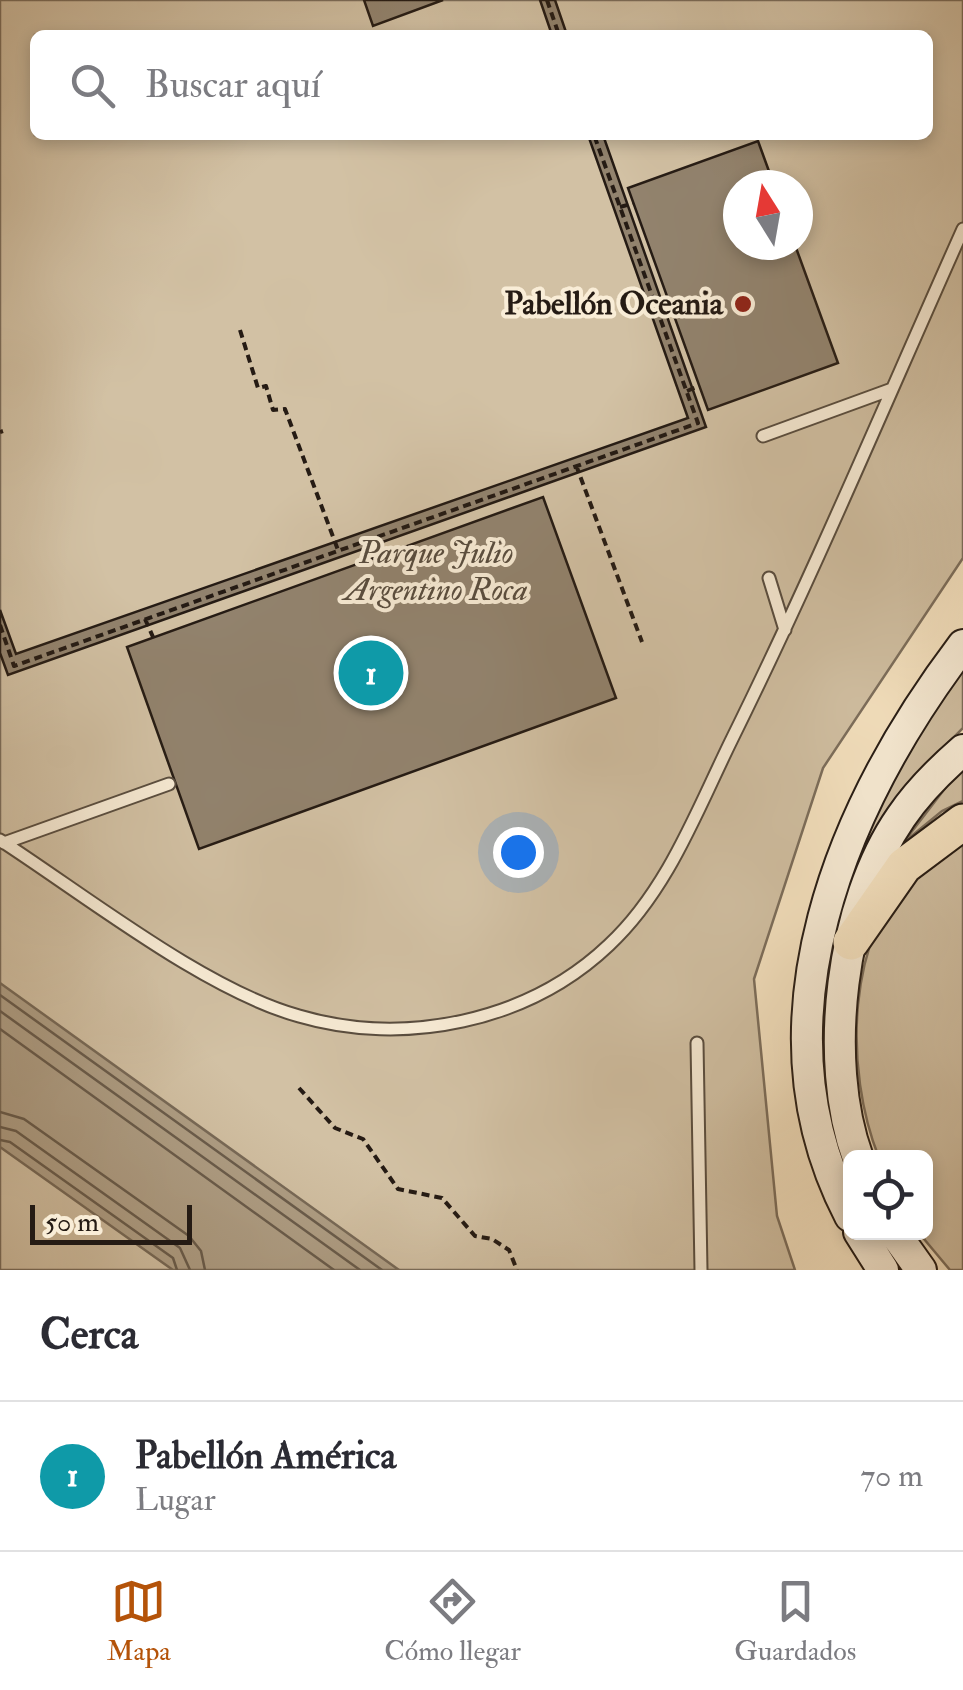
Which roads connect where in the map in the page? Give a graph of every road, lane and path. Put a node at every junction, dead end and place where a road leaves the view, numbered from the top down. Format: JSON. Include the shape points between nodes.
{"nodes":[{"id":1,"x":546,"y":0,"type":"edge"},
{"id":2,"x":557,"y":30,"type":"edge"},
{"id":3,"x":596,"y":140,"type":"edge"},
{"id":4,"x":634,"y":202,"type":"dead end"},
{"id":5,"x":620,"y":207,"type":"junction"},
{"id":6,"x":963,"y":229,"type":"edge"},
{"id":7,"x":240,"y":330,"type":"dead end"},
{"id":8,"x":700,"y":386,"type":"dead end"},
{"id":9,"x":892,"y":390,"type":"junction"},
{"id":10,"x":687,"y":391,"type":"junction"},
{"id":11,"x":763,"y":436,"type":"dead end"},
{"id":12,"x":576,"y":465,"type":"junction"},
{"id":13,"x":338,"y":550,"type":"junction"},
{"id":14,"x":769,"y":578,"type":"dead end"},
{"id":15,"x":145,"y":619,"type":"junction"},
{"id":16,"x":0,"y":626,"type":"edge"},
{"id":17,"x":785,"y":630,"type":"junction"},
{"id":18,"x":153,"y":637,"type":"dead end"},
{"id":19,"x":642,"y":642,"type":"dead end"},
{"id":20,"x":963,"y":645,"type":"edge"},
{"id":21,"x":963,"y":750,"type":"edge"},
{"id":22,"x":168,"y":784,"type":"dead end"},
{"id":23,"x":963,"y":822,"type":"edge"},
{"id":24,"x":2,"y":842,"type":"edge"},
{"id":25,"x":851,"y":942,"type":"junction"},
{"id":26,"x":697,"y":1044,"type":"dead end"},
{"id":27,"x":299,"y":1088,"type":"dead end"},
{"id":28,"x":856,"y":1150,"type":"edge"},
{"id":29,"x":843,"y":1200,"type":"edge"},
{"id":30,"x":865,"y":1240,"type":"edge"},
{"id":31,"x":900,"y":1240,"type":"edge"},
{"id":32,"x":517,"y":1270,"type":"edge"},
{"id":33,"x":702,"y":1270,"type":"edge"},
{"id":34,"x":883,"y":1270,"type":"edge"},
{"id":35,"x":921,"y":1270,"type":"edge"}],
"edges":[{"from":1,"to":2,"type":"path"},
{"from":3,"to":5,"type":"path"},
{"from":4,"to":5,"type":"path"},
{"from":5,"to":10,"type":"path"},
{"from":6,"to":9,"type":"lane"},
{"from":7,"to":13,"type":"path","via":[[258,388],[266,386],[273,410],[285,408]]},
{"from":8,"to":10,"type":"path"},
{"from":9,"to":11,"type":"lane"},
{"from":9,"to":17,"type":"lane"},
{"from":10,"to":12,"type":"path","via":[[698,423]]},
{"from":12,"to":13,"type":"path"},
{"from":12,"to":19,"type":"path"},
{"from":13,"to":15,"type":"path"},
{"from":14,"to":17,"type":"lane"},
{"from":15,"to":16,"type":"path","via":[[14,666]]},
{"from":15,"to":18,"type":"path"},
{"from":17,"to":24,"type":"lane","via":[[651,900],[608,947],[559,984],[437,1028],[376,1032],[298,1016],[224,985]]},
{"from":20,"to":29,"type":"main road","via":[[872,788],[815,946],[807,1073],[823,1154]]},
{"from":21,"to":25,"type":"main road","via":[[900,818],[870,880]]},
{"from":22,"to":24,"type":"lane"},
{"from":23,"to":25,"type":"main road","via":[[904,866]]},
{"from":25,"to":28,"type":"main road","via":[[841,1068]]},
{"from":26,"to":33,"type":"lane"},
{"from":27,"to":32,"type":"path","via":[[336,1128],[363,1139],[398,1189],[442,1198],[474,1236],[508,1250]]},
{"from":30,"to":34,"type":"main road"},
{"from":31,"to":35,"type":"main road"}]}
